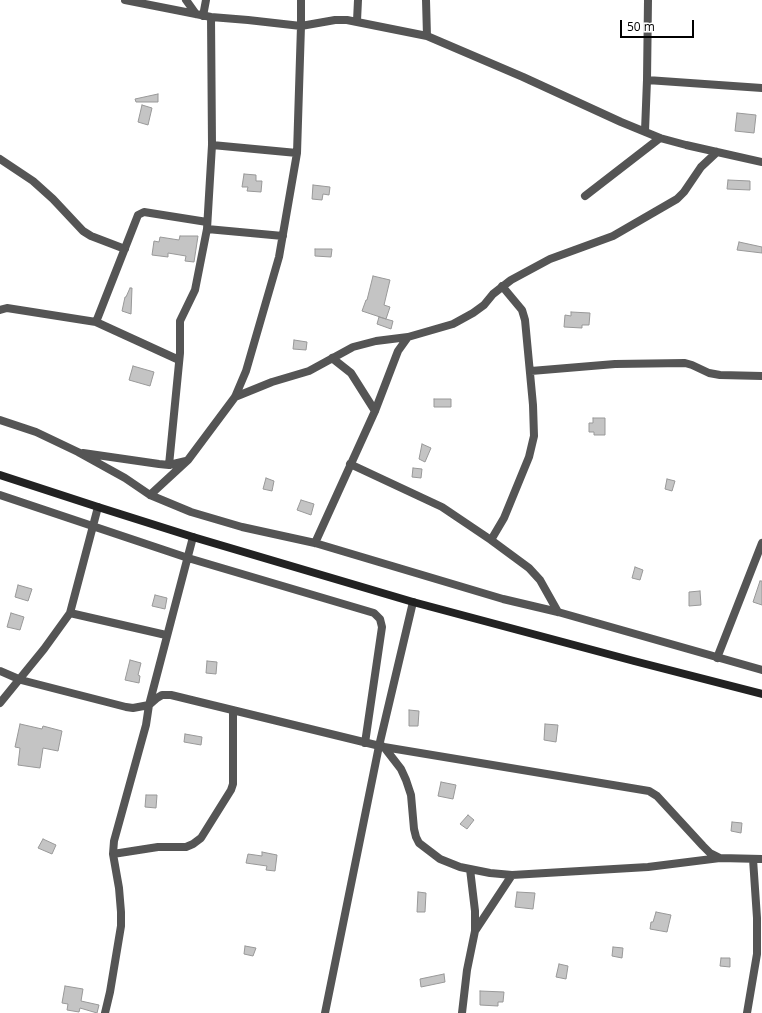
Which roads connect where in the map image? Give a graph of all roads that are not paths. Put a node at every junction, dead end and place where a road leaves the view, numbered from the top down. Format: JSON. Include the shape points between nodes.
{"nodes":[{"id":1,"x":125,"y":0,"type":"edge"},
{"id":2,"x":186,"y":0,"type":"edge"},
{"id":3,"x":206,"y":0,"type":"edge"},
{"id":4,"x":301,"y":0,"type":"edge"},
{"id":5,"x":358,"y":0,"type":"edge"},
{"id":6,"x":426,"y":0,"type":"edge"},
{"id":7,"x":648,"y":0,"type":"edge"},
{"id":8,"x":199,"y":15,"type":"junction"},
{"id":9,"x":212,"y":17,"type":"junction"},
{"id":10,"x":357,"y":21,"type":"junction"},
{"id":11,"x":301,"y":26,"type":"junction"},
{"id":12,"x":427,"y":36,"type":"junction"},
{"id":13,"x":647,"y":80,"type":"junction"},
{"id":14,"x":762,"y":88,"type":"edge"},
{"id":15,"x":645,"y":131,"type":"junction"},
{"id":16,"x":660,"y":138,"type":"junction"},
{"id":17,"x":212,"y":145,"type":"junction"},
{"id":18,"x":717,"y":152,"type":"junction"},
{"id":19,"x":297,"y":153,"type":"junction"},
{"id":20,"x":0,"y":159,"type":"edge"},
{"id":21,"x":762,"y":162,"type":"edge"},
{"id":22,"x":585,"y":196,"type":"dead end"},
{"id":23,"x":207,"y":226,"type":"junction"},
{"id":24,"x":283,"y":236,"type":"junction"},
{"id":25,"x":124,"y":249,"type":"junction"},
{"id":26,"x":502,"y":286,"type":"junction"},
{"id":27,"x":0,"y":310,"type":"edge"},
{"id":28,"x":96,"y":322,"type":"junction"},
{"id":29,"x":408,"y":337,"type":"junction"},
{"id":30,"x":332,"y":358,"type":"junction"},
{"id":31,"x":179,"y":360,"type":"junction"},
{"id":32,"x":531,"y":371,"type":"junction"},
{"id":33,"x":762,"y":376,"type":"edge"},
{"id":34,"x":235,"y":396,"type":"junction"},
{"id":35,"x":375,"y":411,"type":"junction"},
{"id":36,"x":0,"y":420,"type":"edge"},
{"id":37,"x":78,"y":452,"type":"junction"},
{"id":38,"x":188,"y":460,"type":"junction"},
{"id":39,"x":169,"y":464,"type":"junction"},
{"id":40,"x":350,"y":464,"type":"junction"},
{"id":41,"x":0,"y":474,"type":"edge"},
{"id":42,"x":0,"y":495,"type":"edge"},
{"id":43,"x":150,"y":495,"type":"junction"},
{"id":44,"x":98,"y":507,"type":"junction"},
{"id":45,"x":93,"y":525,"type":"junction"},
{"id":46,"x":193,"y":537,"type":"junction"},
{"id":47,"x":491,"y":540,"type":"junction"},
{"id":48,"x":762,"y":543,"type":"edge"},
{"id":49,"x":315,"y":544,"type":"junction"},
{"id":50,"x":188,"y":558,"type":"junction"},
{"id":51,"x":413,"y":602,"type":"junction"},
{"id":52,"x":558,"y":612,"type":"junction"},
{"id":53,"x":70,"y":613,"type":"junction"},
{"id":54,"x":166,"y":635,"type":"junction"},
{"id":55,"x":717,"y":658,"type":"junction"},
{"id":56,"x":762,"y":670,"type":"edge"},
{"id":57,"x":0,"y":671,"type":"edge"},
{"id":58,"x":21,"y":680,"type":"junction"},
{"id":59,"x":762,"y":694,"type":"edge"},
{"id":60,"x":0,"y":703,"type":"edge"},
{"id":61,"x":149,"y":705,"type":"junction"},
{"id":62,"x":233,"y":710,"type":"junction"},
{"id":63,"x":365,"y":743,"type":"junction"},
{"id":64,"x":381,"y":747,"type":"junction"},
{"id":65,"x":113,"y":854,"type":"junction"},
{"id":66,"x":720,"y":858,"type":"junction"},
{"id":67,"x":753,"y":859,"type":"junction"},
{"id":68,"x":762,"y":859,"type":"edge"},
{"id":69,"x":470,"y":869,"type":"junction"},
{"id":70,"x":512,"y":875,"type":"junction"},
{"id":71,"x":475,"y":931,"type":"junction"},
{"id":72,"x":105,"y":1013,"type":"edge"},
{"id":73,"x":325,"y":1013,"type":"edge"},
{"id":74,"x":462,"y":1013,"type":"edge"},
{"id":75,"x":747,"y":1013,"type":"edge"}],
"edges":[{"from":1,"to":8,"type":"street"},
{"from":2,"to":8,"type":"street"},
{"from":3,"to":8,"type":"street"},
{"from":4,"to":11,"type":"street"},
{"from":5,"to":10,"type":"street"},
{"from":6,"to":12,"type":"street"},
{"from":7,"to":13,"type":"street"},
{"from":8,"to":9,"type":"street"},
{"from":9,"to":11,"type":"street"},
{"from":9,"to":17,"type":"street"},
{"from":10,"to":11,"type":"street","via":[[335,20]]},
{"from":10,"to":12,"type":"street"},
{"from":11,"to":19,"type":"street"},
{"from":12,"to":15,"type":"street"},
{"from":13,"to":14,"type":"street"},
{"from":13,"to":15,"type":"street"},
{"from":15,"to":16,"type":"street"},
{"from":16,"to":18,"type":"street"},
{"from":16,"to":22,"type":"street"},
{"from":17,"to":19,"type":"street"},
{"from":17,"to":23,"type":"street"},
{"from":18,"to":21,"type":"street"},
{"from":18,"to":26,"type":"street","via":[[701,167],[677,199],[626,230],[550,259]]},
{"from":19,"to":24,"type":"street"},
{"from":20,"to":25,"type":"street","via":[[34,181],[83,231]]},
{"from":23,"to":24,"type":"street"},
{"from":23,"to":25,"type":"street","via":[[144,212],[138,215]]},
{"from":23,"to":31,"type":"street","via":[[195,290],[180,321]]},
{"from":24,"to":34,"type":"street","via":[[246,371]]},
{"from":25,"to":28,"type":"street"},
{"from":26,"to":29,"type":"street","via":[[484,305],[453,324]]},
{"from":26,"to":32,"type":"street","via":[[522,310]]},
{"from":27,"to":28,"type":"street","via":[[7,308]]},
{"from":28,"to":31,"type":"street"},
{"from":29,"to":30,"type":"street","via":[[366,343]]},
{"from":29,"to":35,"type":"street","via":[[398,351]]},
{"from":30,"to":34,"type":"street","via":[[309,371]]},
{"from":30,"to":35,"type":"street","via":[[351,373]]},
{"from":31,"to":39,"type":"street"},
{"from":32,"to":33,"type":"street","via":[[615,364],[685,363],[720,375]]},
{"from":32,"to":47,"type":"street","via":[[534,436],[529,457],[504,518]]},
{"from":34,"to":38,"type":"street"},
{"from":35,"to":40,"type":"street"},
{"from":36,"to":37,"type":"street","via":[[36,432]]},
{"from":37,"to":39,"type":"street"},
{"from":37,"to":43,"type":"street"},
{"from":38,"to":39,"type":"street"},
{"from":38,"to":43,"type":"street"},
{"from":40,"to":47,"type":"street","via":[[442,507]]},
{"from":40,"to":49,"type":"street"},
{"from":41,"to":44,"type":"main road"},
{"from":42,"to":45,"type":"street"},
{"from":43,"to":49,"type":"street","via":[[215,520]]},
{"from":44,"to":45,"type":"street"},
{"from":44,"to":46,"type":"main road"},
{"from":45,"to":50,"type":"street"},
{"from":45,"to":53,"type":"street"},
{"from":46,"to":50,"type":"street"},
{"from":46,"to":51,"type":"main road"},
{"from":47,"to":52,"type":"street","via":[[534,574],[548,592]]},
{"from":48,"to":55,"type":"street"},
{"from":49,"to":52,"type":"street","via":[[503,599]]},
{"from":50,"to":54,"type":"street"},
{"from":50,"to":63,"type":"street","via":[[374,613],[380,619],[382,627]]},
{"from":51,"to":59,"type":"main road"},
{"from":51,"to":64,"type":"street"},
{"from":52,"to":55,"type":"street"},
{"from":53,"to":54,"type":"street"},
{"from":53,"to":58,"type":"street"},
{"from":54,"to":61,"type":"street"},
{"from":55,"to":56,"type":"street"},
{"from":57,"to":58,"type":"street"},
{"from":58,"to":60,"type":"street"},
{"from":58,"to":61,"type":"street","via":[[126,707]]},
{"from":61,"to":62,"type":"street","via":[[166,694]]},
{"from":61,"to":65,"type":"street","via":[[146,726],[114,840]]},
{"from":62,"to":63,"type":"street"},
{"from":62,"to":65,"type":"street","via":[[233,784],[201,838],[186,847],[154,848]]},
{"from":63,"to":64,"type":"street"},
{"from":64,"to":66,"type":"street","via":[[649,792],[657,796],[706,850]]},
{"from":64,"to":69,"type":"street","via":[[401,769],[406,780],[419,842],[440,859]]},
{"from":64,"to":73,"type":"street"},
{"from":65,"to":72,"type":"street","via":[[119,888],[121,926]]},
{"from":66,"to":67,"type":"street"},
{"from":66,"to":70,"type":"street","via":[[648,867]]},
{"from":67,"to":68,"type":"street"},
{"from":67,"to":75,"type":"street","via":[[757,954]]},
{"from":69,"to":70,"type":"street"},
{"from":69,"to":71,"type":"street"},
{"from":70,"to":71,"type":"street"},
{"from":71,"to":74,"type":"street"}]}
